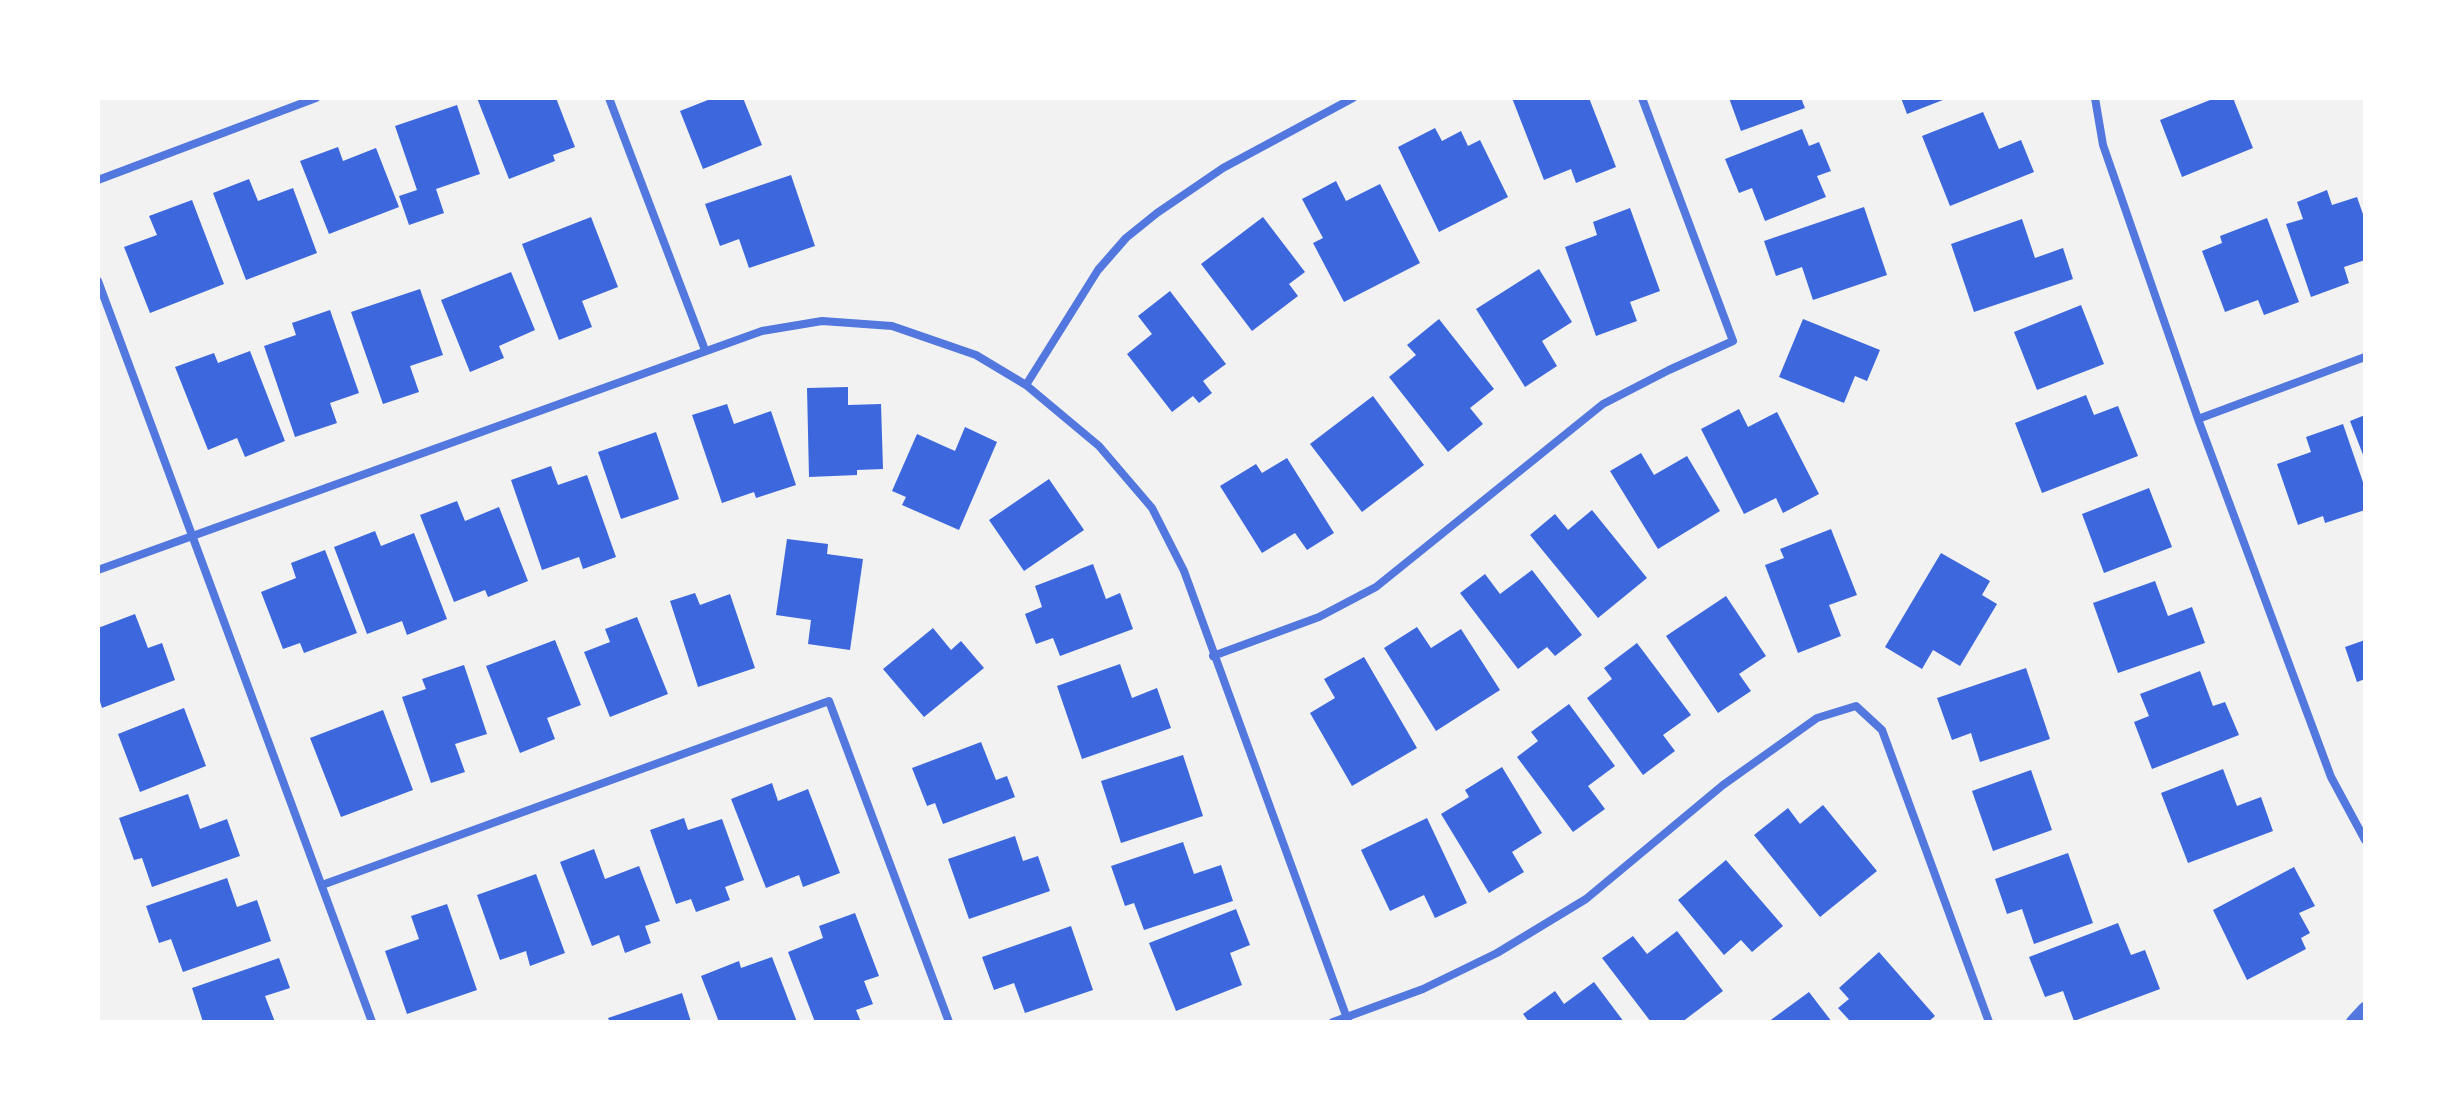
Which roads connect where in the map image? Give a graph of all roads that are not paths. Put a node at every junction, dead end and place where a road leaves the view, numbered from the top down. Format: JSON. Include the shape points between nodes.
{"nodes":[{"id":1,"x":316,"y":98,"type":"edge"},
{"id":2,"x":609,"y":98,"type":"edge"},
{"id":3,"x":1353,"y":98,"type":"edge"},
{"id":4,"x":1642,"y":98,"type":"edge"},
{"id":5,"x":2095,"y":98,"type":"edge"},
{"id":6,"x":98,"y":180,"type":"edge"},
{"id":7,"x":98,"y":281,"type":"edge"},
{"id":8,"x":705,"y":350,"type":"junction"},
{"id":9,"x":2365,"y":357,"type":"edge"},
{"id":10,"x":1026,"y":385,"type":"junction"},
{"id":11,"x":2198,"y":419,"type":"junction"},
{"id":12,"x":193,"y":536,"type":"junction"},
{"id":13,"x":98,"y":570,"type":"edge"},
{"id":14,"x":1213,"y":656,"type":"junction"},
{"id":15,"x":2365,"y":840,"type":"edge"},
{"id":16,"x":322,"y":885,"type":"junction"},
{"id":17,"x":2365,"y":1009,"type":"edge"},
{"id":18,"x":1348,"y":1020,"type":"edge"},
{"id":19,"x":372,"y":1022,"type":"edge"},
{"id":20,"x":949,"y":1022,"type":"edge"},
{"id":21,"x":1333,"y":1022,"type":"edge"},
{"id":22,"x":1989,"y":1022,"type":"edge"},
{"id":23,"x":2353,"y":1022,"type":"edge"}],
"edges":[{"from":1,"to":6,"type":"street"},
{"from":2,"to":8,"type":"street"},
{"from":3,"to":10,"type":"street","via":[[1223,168],[1126,238],[1098,270]]},
{"from":4,"to":14,"type":"street","via":[[1733,341],[1603,404],[1376,587],[1319,617]]},
{"from":5,"to":11,"type":"street","via":[[2103,145]]},
{"from":7,"to":12,"type":"street"},
{"from":8,"to":10,"type":"street","via":[[762,331],[822,321],[892,326],[976,355]]},
{"from":8,"to":12,"type":"street"},
{"from":9,"to":11,"type":"street"},
{"from":10,"to":14,"type":"street","via":[[1099,446],[1152,508],[1184,571]]},
{"from":11,"to":15,"type":"street","via":[[2331,777]]},
{"from":12,"to":13,"type":"street"},
{"from":12,"to":16,"type":"street"},
{"from":14,"to":18,"type":"street"},
{"from":16,"to":19,"type":"street"},
{"from":16,"to":20,"type":"street","via":[[829,701]]},
{"from":17,"to":23,"type":"street"},
{"from":18,"to":21,"type":"street"},
{"from":18,"to":22,"type":"street","via":[[1497,953],[1586,899],[1723,785],[1817,718],[1856,706],[1882,730]]}]}
